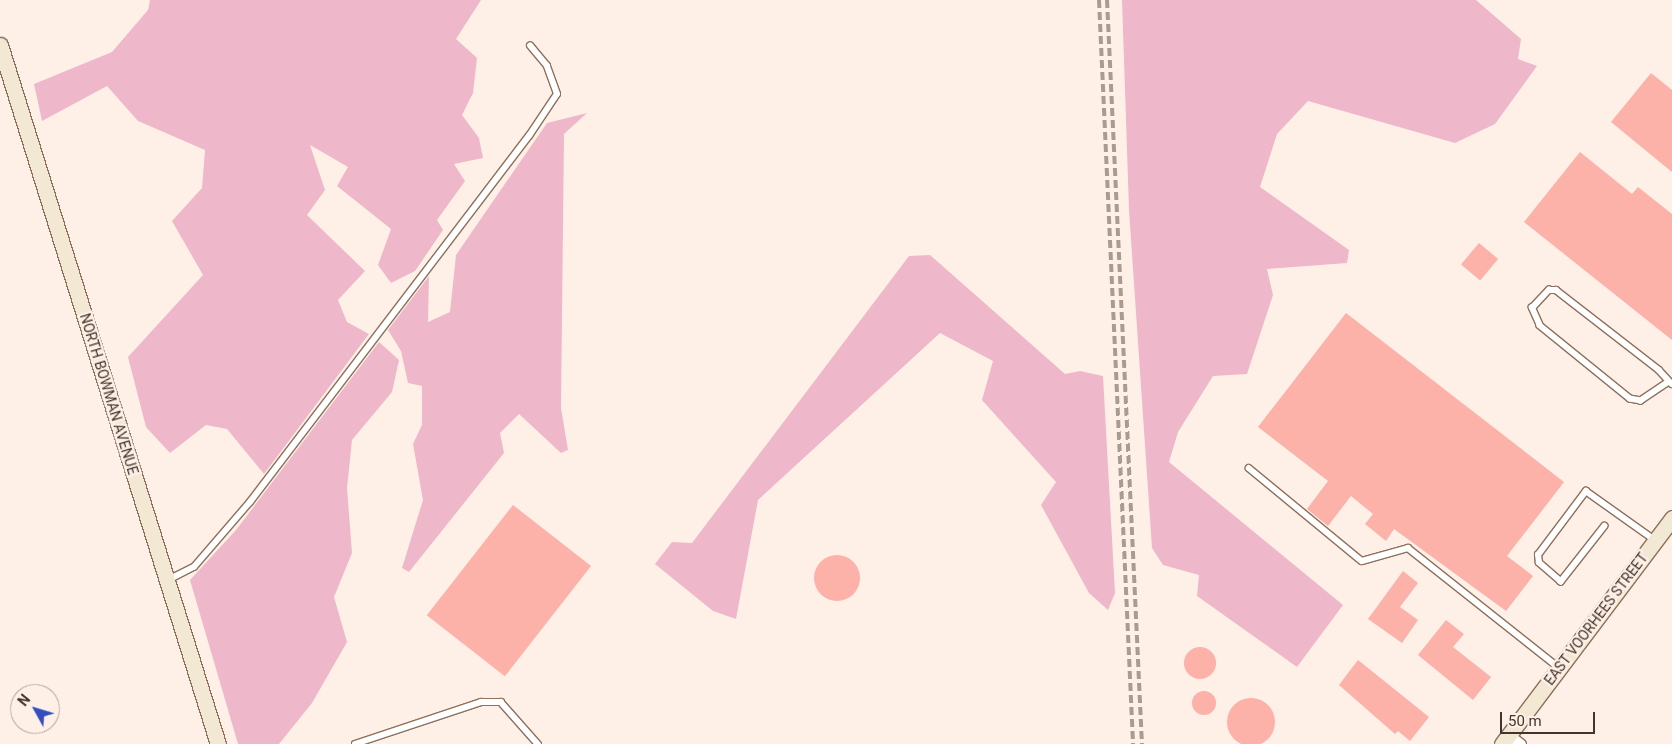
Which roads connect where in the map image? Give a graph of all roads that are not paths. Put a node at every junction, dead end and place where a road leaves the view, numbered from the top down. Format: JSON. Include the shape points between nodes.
{"nodes":[{"id":1,"x":0,"y":45,"type":"edge"},
{"id":2,"x":530,"y":46,"type":"dead end"},
{"id":3,"x":1671,"y":383,"type":"edge"},
{"id":4,"x":1249,"y":468,"type":"dead end"},
{"id":5,"x":1672,"y":518,"type":"edge"},
{"id":6,"x":1605,"y":526,"type":"dead end"},
{"id":7,"x":1655,"y":540,"type":"junction"},
{"id":8,"x":166,"y":581,"type":"junction"},
{"id":9,"x":1560,"y":669,"type":"junction"},
{"id":10,"x":1510,"y":741,"type":"edge"},
{"id":11,"x":218,"y":744,"type":"edge"},
{"id":12,"x":355,"y":744,"type":"edge"},
{"id":13,"x":538,"y":744,"type":"edge"}],
"edges":[{"from":1,"to":8,"type":"street","name":"NORTH BOWMAN AVENUE"},
{"from":2,"to":8,"type":"lane","via":[[547,66],[557,94],[529,136],[250,502],[194,567]]},
{"from":3,"to":3,"type":"lane","via":[[1556,290],[1549,290],[1532,308],[1540,326],[1630,398],[1641,401]]},
{"from":4,"to":9,"type":"lane","via":[[1362,561],[1408,548]]},
{"from":5,"to":7,"type":"street","name":"EAST VOORHEES STREET"},
{"from":6,"to":7,"type":"lane","via":[[1561,582],[1539,563],[1538,555],[1586,491]]},
{"from":7,"to":9,"type":"street","name":"EAST VOORHEES STREET"},
{"from":8,"to":11,"type":"street","name":"NORTH BOWMAN AVENUE"},
{"from":9,"to":10,"type":"street","name":"EAST VOORHEES STREET"},
{"from":12,"to":13,"type":"lane","via":[[482,702],[501,702]]}]}
